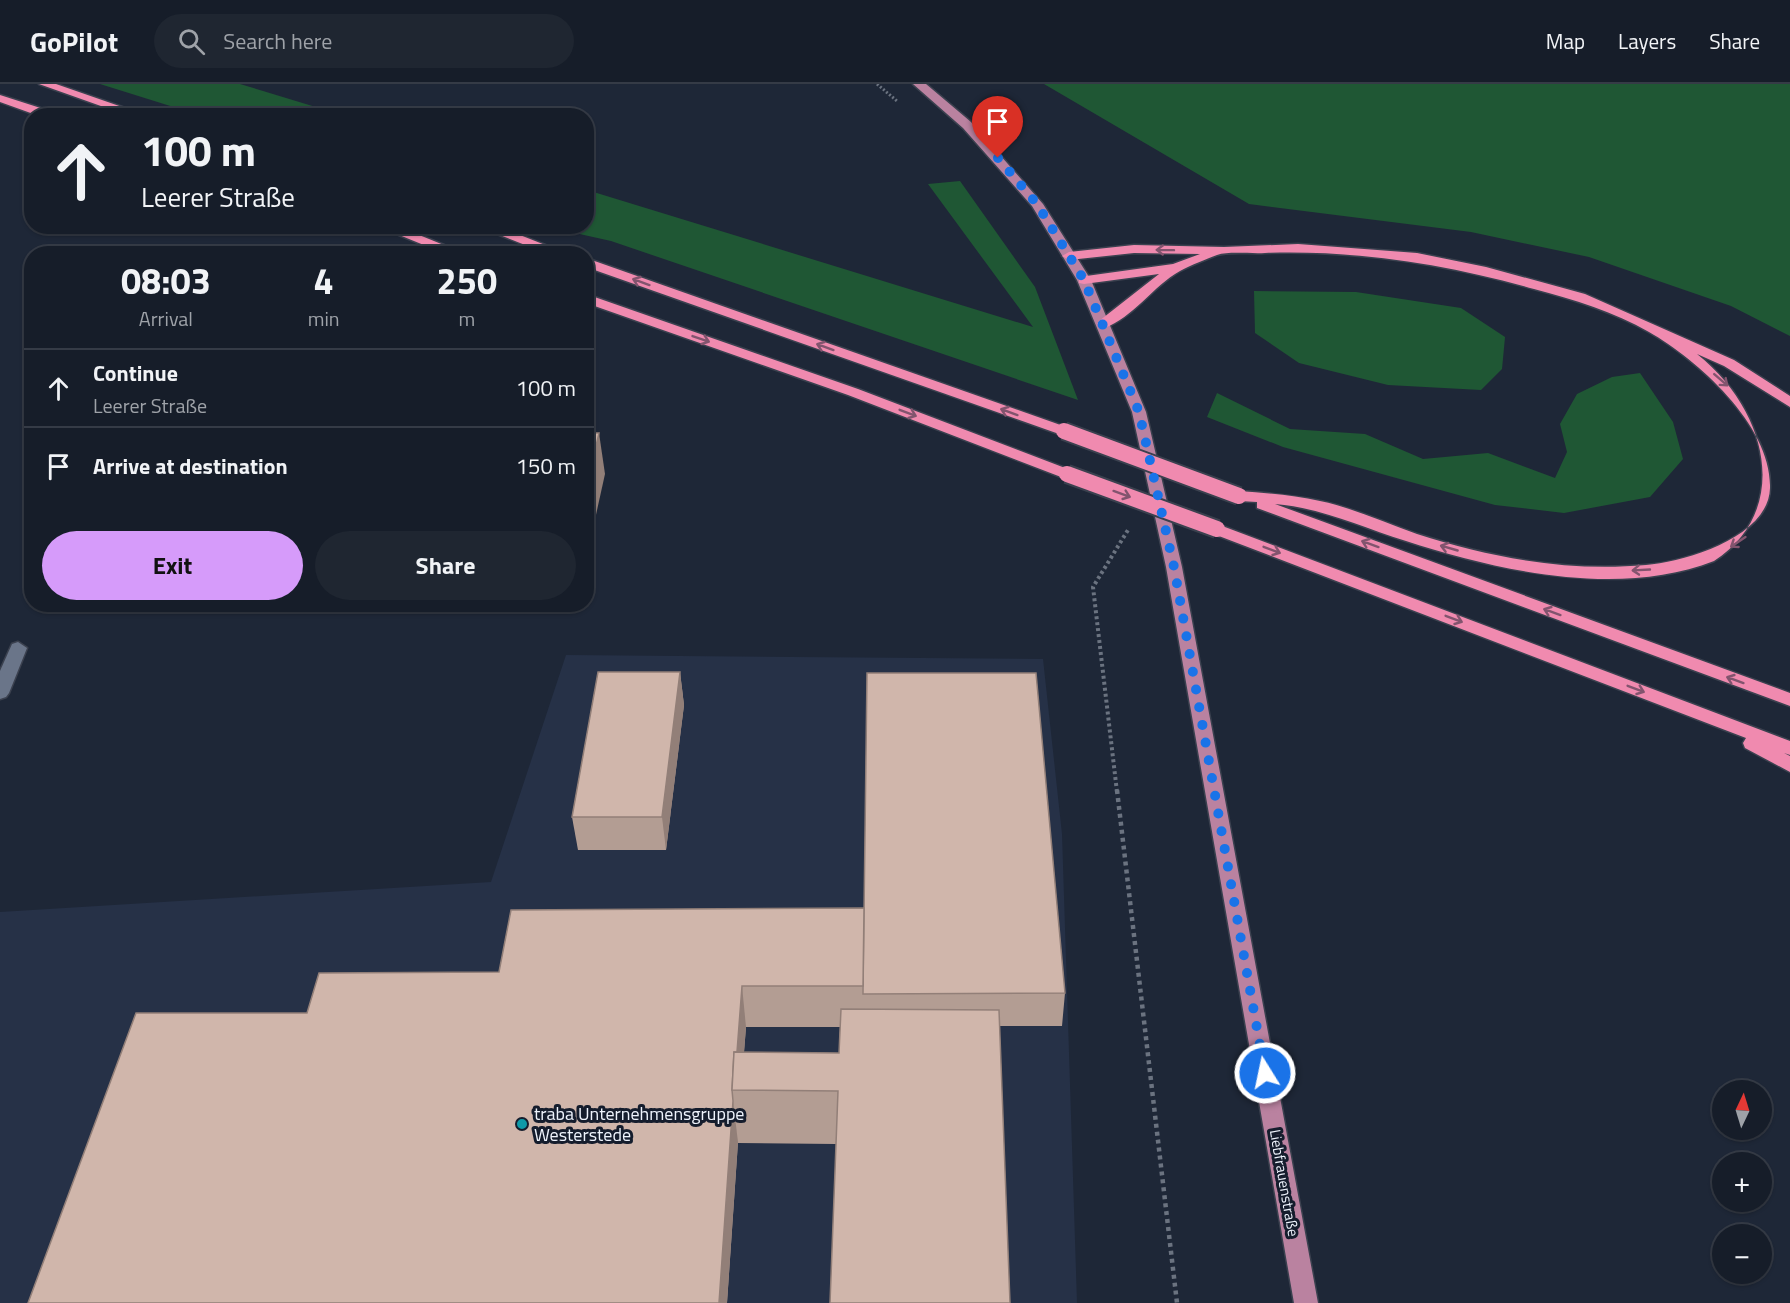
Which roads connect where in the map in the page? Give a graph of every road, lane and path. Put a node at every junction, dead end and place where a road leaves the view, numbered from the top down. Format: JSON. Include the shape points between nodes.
{"nodes":[{"id":1,"x":45,"y":84,"type":"edge"},
{"id":2,"x":877,"y":84,"type":"edge"},
{"id":3,"x":919,"y":84,"type":"edge"},
{"id":4,"x":0,"y":98,"type":"edge"},
{"id":5,"x":903,"y":105,"type":"dead end"},
{"id":6,"x":29,"y":108,"type":"edge"},
{"id":7,"x":118,"y":108,"type":"edge"},
{"id":8,"x":405,"y":234,"type":"edge"},
{"id":9,"x":505,"y":234,"type":"edge"},
{"id":10,"x":438,"y":246,"type":"edge"},
{"id":11,"x":539,"y":246,"type":"edge"},
{"id":12,"x":1224,"y":251,"type":"junction"},
{"id":13,"x":1069,"y":256,"type":"junction"},
{"id":14,"x":594,"y":265,"type":"edge"},
{"id":15,"x":1175,"y":268,"type":"junction"},
{"id":16,"x":1084,"y":280,"type":"junction"},
{"id":17,"x":594,"y":301,"type":"edge"},
{"id":18,"x":1104,"y":324,"type":"junction"},
{"id":19,"x":1658,"y":332,"type":"junction"},
{"id":20,"x":1790,"y":403,"type":"edge"},
{"id":21,"x":1239,"y":496,"type":"junction"},
{"id":22,"x":1128,"y":530,"type":"dead end"},
{"id":23,"x":18,"y":648,"type":"dead end"},
{"id":24,"x":0,"y":693,"type":"edge"},
{"id":25,"x":1790,"y":700,"type":"edge"},
{"id":26,"x":1704,"y":715,"type":"junction"},
{"id":27,"x":1790,"y":748,"type":"edge"},
{"id":28,"x":1790,"y":765,"type":"edge"},
{"id":29,"x":1177,"y":1303,"type":"edge"},
{"id":30,"x":1306,"y":1303,"type":"edge"}],
"edges":[{"from":1,"to":7,"type":"highway"},
{"from":2,"to":5,"type":"path"},
{"from":3,"to":13,"type":"main road","name":"Liebfrauenstraße","via":[[967,125],[1016,178]]},
{"from":4,"to":6,"type":"highway"},
{"from":8,"to":10,"type":"highway"},
{"from":9,"to":11,"type":"highway"},
{"from":12,"to":13,"type":"highway","one_way":true,"via":[[1134,249]]},
{"from":12,"to":15,"type":"highway"},
{"from":12,"to":19,"type":"highway","via":[[1298,248],[1417,257],[1580,297]]},
{"from":13,"to":16,"type":"main road","name":"Liebfrauenstraße"},
{"from":21,"to":14,"type":"highway","one_way":true,"bridge":true},
{"from":15,"to":16,"type":"highway"},
{"from":15,"to":18,"type":"highway"},
{"from":16,"to":18,"type":"main road","name":"Liebfrauenstraße"},
{"from":17,"to":26,"type":"highway","one_way":true,"bridge":true,"via":[[853,392]]},
{"from":18,"to":30,"type":"main road","name":"Liebfrauenstraße","via":[[1139,412],[1174,567]]},
{"from":19,"to":20,"type":"highway","via":[[1729,363]]},
{"from":19,"to":21,"type":"highway","one_way":true,"via":[[1735,393],[1762,430],[1776,471],[1778,494],[1761,522],[1738,545],[1699,561],[1659,569],[1590,572],[1537,568],[1487,559],[1308,503]]},
{"from":25,"to":21,"type":"highway","one_way":true},
{"from":22,"to":29,"type":"path","via":[[1094,587]]},
{"from":23,"to":24,"type":"street"},
{"from":26,"to":27,"type":"highway"},
{"from":26,"to":28,"type":"highway"}]}
